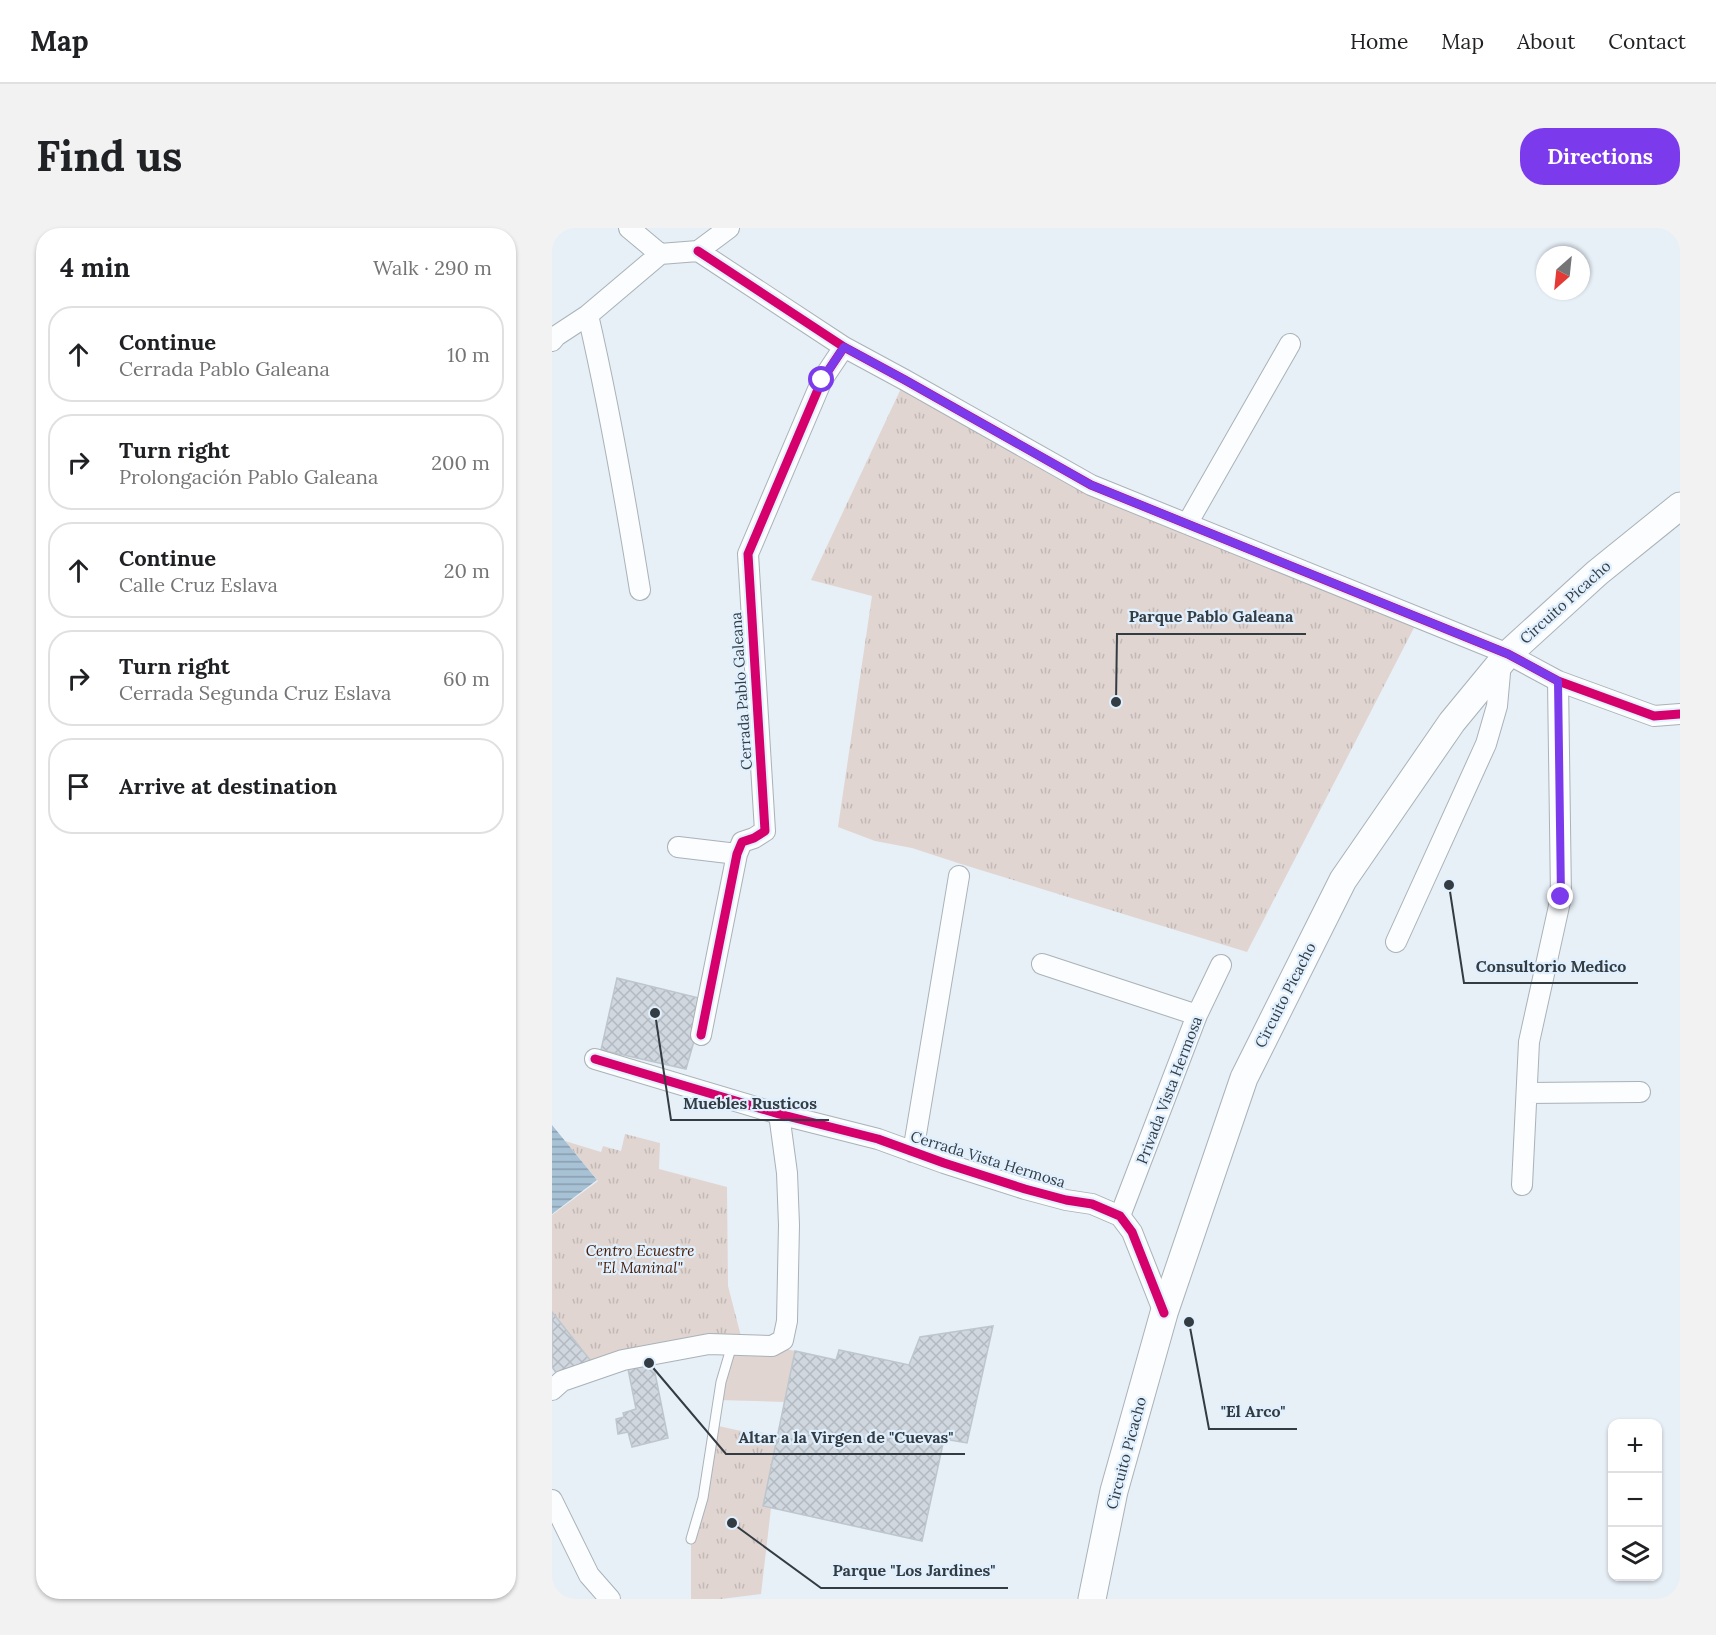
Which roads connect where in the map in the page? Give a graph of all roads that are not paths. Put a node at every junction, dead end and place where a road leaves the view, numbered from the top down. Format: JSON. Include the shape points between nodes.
{"nodes":[{"id":1,"x":629,"y":228,"type":"edge"},
{"id":2,"x":729,"y":228,"type":"edge"},
{"id":3,"x":698,"y":251,"type":"junction"},
{"id":4,"x":660,"y":254,"type":"junction"},
{"id":5,"x":588,"y":315,"type":"junction"},
{"id":6,"x":552,"y":341,"type":"edge"},
{"id":7,"x":1290,"y":344,"type":"dead end"},
{"id":8,"x":844,"y":347,"type":"junction"},
{"id":9,"x":1680,"y":507,"type":"edge"},
{"id":10,"x":1187,"y":524,"type":"junction"},
{"id":11,"x":640,"y":590,"type":"dead end"},
{"id":12,"x":1504,"y":658,"type":"junction"},
{"id":13,"x":1558,"y":681,"type":"junction"},
{"id":14,"x":1680,"y":714,"type":"edge"},
{"id":15,"x":678,"y":847,"type":"dead end"},
{"id":16,"x":737,"y":854,"type":"junction"},
{"id":17,"x":959,"y":876,"type":"dead end"},
{"id":18,"x":1396,"y":942,"type":"dead end"},
{"id":19,"x":1042,"y":964,"type":"dead end"},
{"id":20,"x":1221,"y":964,"type":"dead end"},
{"id":21,"x":1197,"y":1015,"type":"junction"},
{"id":22,"x":701,"y":1035,"type":"dead end"},
{"id":23,"x":595,"y":1059,"type":"dead end"},
{"id":24,"x":1640,"y":1092,"type":"dead end"},
{"id":25,"x":1527,"y":1093,"type":"junction"},
{"id":26,"x":779,"y":1114,"type":"junction"},
{"id":27,"x":913,"y":1152,"type":"junction"},
{"id":28,"x":1522,"y":1185,"type":"dead end"},
{"id":29,"x":1120,"y":1216,"type":"junction"},
{"id":30,"x":1164,"y":1313,"type":"junction"},
{"id":31,"x":732,"y":1345,"type":"junction"},
{"id":32,"x":552,"y":1390,"type":"edge"},
{"id":33,"x":552,"y":1500,"type":"edge"},
{"id":34,"x":691,"y":1539,"type":"dead end"},
{"id":35,"x":610,"y":1599,"type":"edge"},
{"id":36,"x":1092,"y":1599,"type":"edge"}],
"edges":[{"from":1,"to":4,"type":"street"},
{"from":2,"to":3,"type":"street"},
{"from":3,"to":4,"type":"street"},
{"from":3,"to":8,"type":"street"},
{"from":4,"to":5,"type":"street"},
{"from":5,"to":6,"type":"street"},
{"from":5,"to":11,"type":"street","via":[[606,393]]},
{"from":7,"to":10,"type":"street"},
{"from":8,"to":10,"type":"street","via":[[1091,485]]},
{"from":8,"to":16,"type":"street","name":"Cerrada Pablo Galeana","via":[[822,380],[748,554],[765,831],[742,842]]},
{"from":9,"to":12,"type":"main road","name":"Circuito Picacho","via":[[1597,573]]},
{"from":10,"to":12,"type":"street"},
{"from":12,"to":13,"type":"street"},
{"from":12,"to":18,"type":"street","via":[[1486,744]]},
{"from":12,"to":30,"type":"main road","name":"Circuito Picacho","via":[[1452,722],[1342,880],[1244,1078]]},
{"from":13,"to":14,"type":"street","via":[[1654,716]]},
{"from":13,"to":25,"type":"street","via":[[1561,897],[1529,1042]]},
{"from":15,"to":16,"type":"street"},
{"from":16,"to":22,"type":"street"},
{"from":17,"to":27,"type":"street","name":"Cerrada Vista Hermosa"},
{"from":19,"to":21,"type":"street"},
{"from":20,"to":21,"type":"street","name":"Privada Vista Hermosa"},
{"from":21,"to":29,"type":"street","name":"Privada Vista Hermosa"},
{"from":23,"to":26,"type":"street","name":"Cerrada Vista Hermosa"},
{"from":24,"to":25,"type":"street"},
{"from":25,"to":28,"type":"street"},
{"from":26,"to":27,"type":"street","name":"Cerrada Vista Hermosa"},
{"from":26,"to":31,"type":"street","via":[[788,1173],[787,1321],[783,1340],[772,1346]]},
{"from":27,"to":29,"type":"street","name":"Cerrada Vista Hermosa","via":[[1025,1189],[1092,1204]]},
{"from":29,"to":30,"type":"street","via":[[1132,1232]]},
{"from":30,"to":36,"type":"main road","name":"Circuito Picacho","via":[[1114,1491]]},
{"from":31,"to":32,"type":"street","via":[[709,1344],[623,1360],[562,1381]]},
{"from":31,"to":34,"type":"lane","via":[[721,1382],[703,1498]]},
{"from":33,"to":35,"type":"street","via":[[588,1575]]}]}
